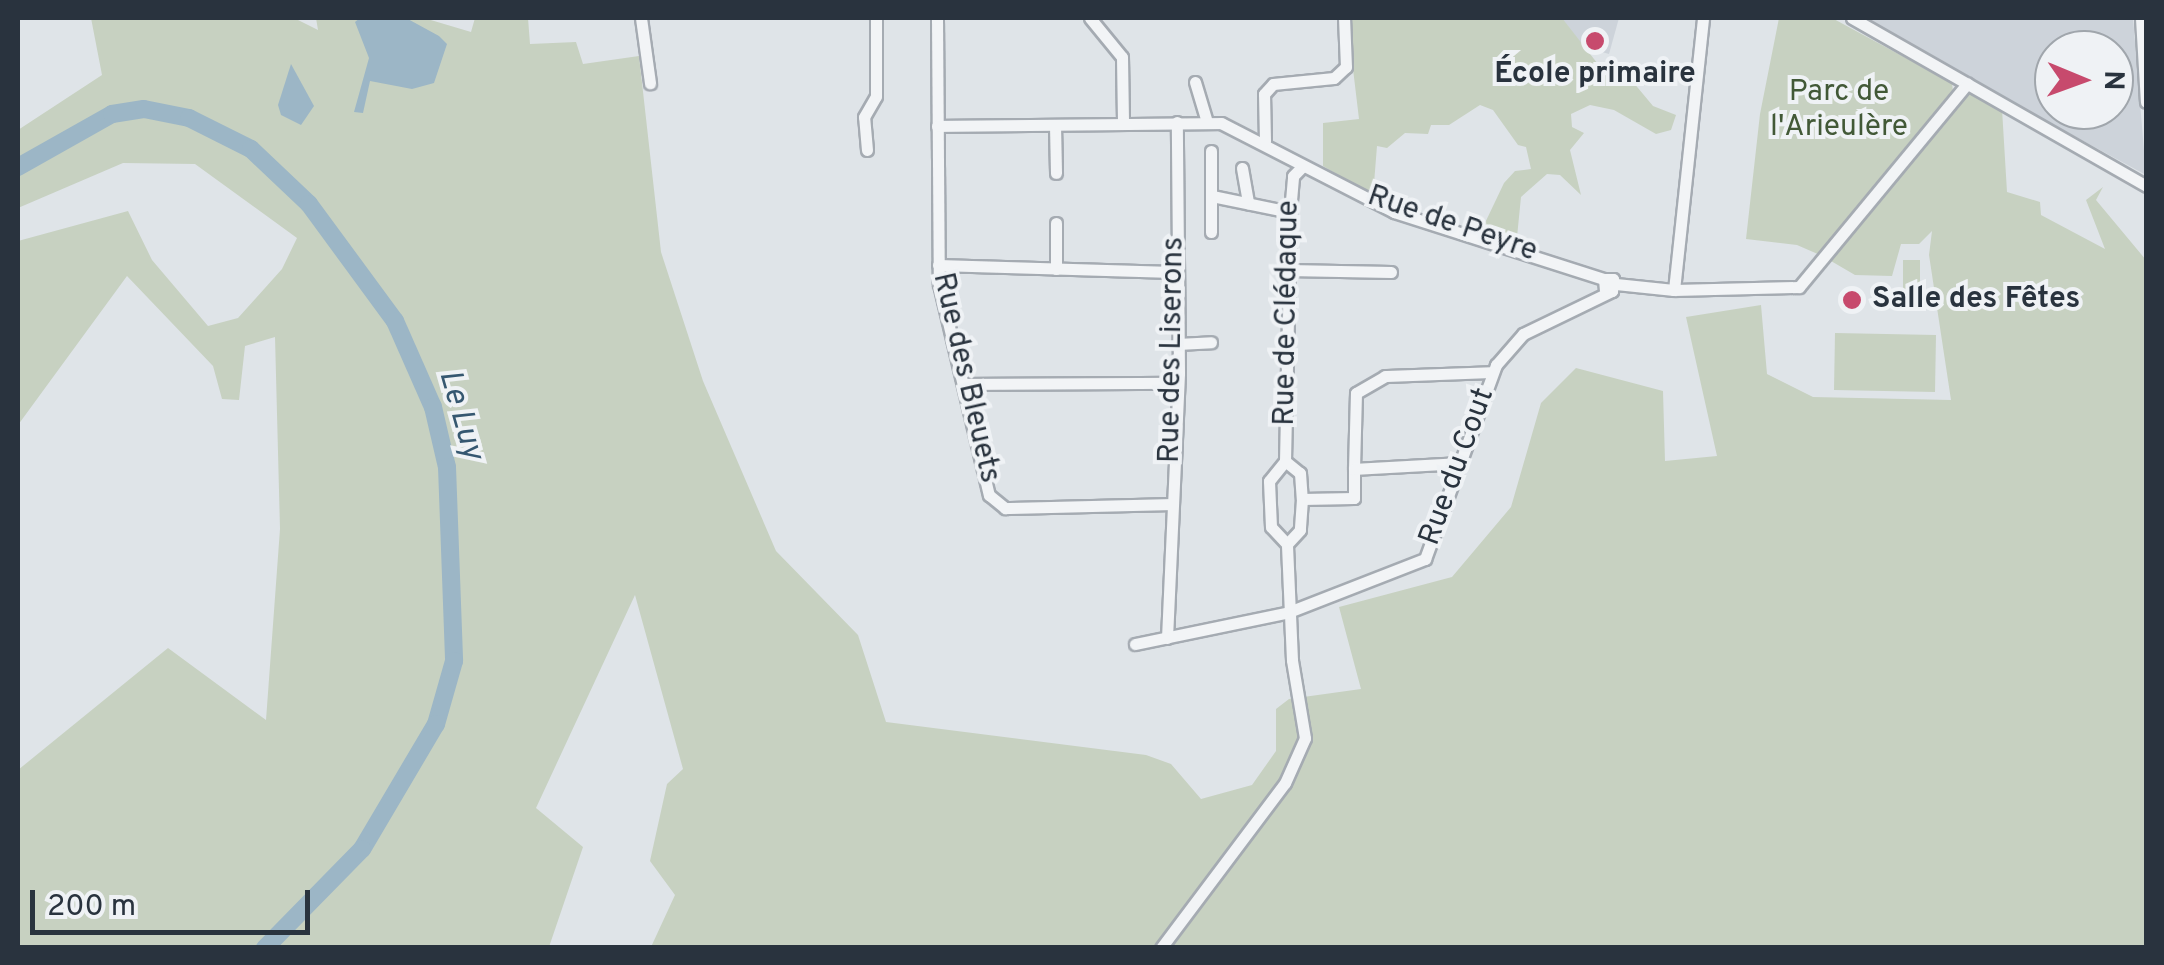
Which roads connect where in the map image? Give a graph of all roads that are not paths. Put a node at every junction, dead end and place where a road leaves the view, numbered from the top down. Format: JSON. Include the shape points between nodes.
{"nodes":[{"id":1,"x":640,"y":18,"type":"edge"},
{"id":2,"x":876,"y":18,"type":"edge"},
{"id":3,"x":936,"y":18,"type":"edge"},
{"id":4,"x":1090,"y":18,"type":"edge"},
{"id":5,"x":1344,"y":18,"type":"edge"},
{"id":6,"x":1704,"y":18,"type":"edge"},
{"id":7,"x":1852,"y":18,"type":"edge"},
{"id":8,"x":2140,"y":18,"type":"edge"},
{"id":9,"x":650,"y":82,"type":"dead end"},
{"id":10,"x":1195,"y":82,"type":"dead end"},
{"id":11,"x":1967,"y":84,"type":"junction"},
{"id":12,"x":2146,"y":102,"type":"edge"},
{"id":13,"x":1177,"y":122,"type":"junction"},
{"id":14,"x":1207,"y":122,"type":"junction"},
{"id":15,"x":1122,"y":123,"type":"junction"},
{"id":16,"x":1056,"y":125,"type":"junction"},
{"id":17,"x":936,"y":126,"type":"junction"},
{"id":18,"x":1265,"y":141,"type":"junction"},
{"id":19,"x":868,"y":150,"type":"dead end"},
{"id":20,"x":1211,"y":150,"type":"dead end"},
{"id":21,"x":1242,"y":168,"type":"dead end"},
{"id":22,"x":1301,"y":168,"type":"junction"},
{"id":23,"x":1056,"y":173,"type":"dead end"},
{"id":24,"x":2146,"y":186,"type":"edge"},
{"id":25,"x":1212,"y":196,"type":"junction"},
{"id":26,"x":1248,"y":204,"type":"junction"},
{"id":27,"x":1290,"y":212,"type":"junction"},
{"id":28,"x":1056,"y":223,"type":"dead end"},
{"id":29,"x":1211,"y":232,"type":"dead end"},
{"id":30,"x":938,"y":265,"type":"junction"},
{"id":31,"x":1056,"y":269,"type":"junction"},
{"id":32,"x":1288,"y":270,"type":"junction"},
{"id":33,"x":1173,"y":272,"type":"junction"},
{"id":34,"x":1391,"y":272,"type":"dead end"},
{"id":35,"x":1608,"y":284,"type":"junction"},
{"id":36,"x":1674,"y":290,"type":"junction"},
{"id":37,"x":1212,"y":342,"type":"dead end"},
{"id":38,"x":1178,"y":344,"type":"junction"},
{"id":39,"x":1492,"y":372,"type":"junction"},
{"id":40,"x":1178,"y":383,"type":"junction"},
{"id":41,"x":963,"y":384,"type":"junction"},
{"id":42,"x":1285,"y":461,"type":"junction"},
{"id":43,"x":1460,"y":463,"type":"junction"},
{"id":44,"x":1354,"y":469,"type":"junction"},
{"id":45,"x":1302,"y":498,"type":"junction"},
{"id":46,"x":1168,"y":504,"type":"junction"},
{"id":47,"x":1288,"y":544,"type":"junction"},
{"id":48,"x":1289,"y":612,"type":"junction"},
{"id":49,"x":1167,"y":638,"type":"junction"},
{"id":50,"x":1136,"y":644,"type":"dead end"},
{"id":51,"x":1160,"y":948,"type":"edge"}],
"edges":[{"from":1,"to":9,"type":"street"},
{"from":2,"to":19,"type":"street","via":[[876,96],[864,117]]},
{"from":3,"to":17,"type":"street","name":"Rue des Bleuets"},
{"from":4,"to":15,"type":"street","via":[[1122,57]]},
{"from":5,"to":18,"type":"street","via":[[1346,67],[1334,78],[1273,84],[1264,94]]},
{"from":6,"to":36,"type":"street"},
{"from":7,"to":11,"type":"street"},
{"from":8,"to":12,"type":"street"},
{"from":10,"to":14,"type":"street"},
{"from":11,"to":24,"type":"street"},
{"from":11,"to":36,"type":"street","name":"Rue de Peyre","via":[[1799,287]]},
{"from":13,"to":14,"type":"street","name":"Rue de Peyre"},
{"from":13,"to":15,"type":"street","name":"Rue de Peyre"},
{"from":13,"to":33,"type":"street","name":"Rue des Liserons"},
{"from":14,"to":18,"type":"street","name":"Rue de Peyre"},
{"from":15,"to":16,"type":"street","name":"Rue de Peyre"},
{"from":16,"to":17,"type":"street","name":"Rue de Peyre"},
{"from":16,"to":23,"type":"street"},
{"from":17,"to":30,"type":"street","name":"Rue des Bleuets"},
{"from":18,"to":22,"type":"street","name":"Rue de Peyre"},
{"from":20,"to":25,"type":"street"},
{"from":21,"to":26,"type":"street"},
{"from":22,"to":27,"type":"street","name":"Rue de Clédaque","via":[[1293,176]]},
{"from":22,"to":35,"type":"street","name":"Rue de Peyre","via":[[1394,212]]},
{"from":25,"to":26,"type":"street"},
{"from":25,"to":29,"type":"street"},
{"from":26,"to":27,"type":"street"},
{"from":27,"to":32,"type":"street","name":"Rue de Clédaque"},
{"from":28,"to":31,"type":"street"},
{"from":30,"to":31,"type":"street"},
{"from":30,"to":41,"type":"street","name":"Rue des Bleuets"},
{"from":31,"to":33,"type":"street"},
{"from":32,"to":34,"type":"street"},
{"from":32,"to":42,"type":"street","name":"Rue de Clédaque"},
{"from":33,"to":38,"type":"street","name":"Rue des Liserons"},
{"from":35,"to":36,"type":"street","name":"Rue de Peyre"},
{"from":35,"to":39,"type":"street","name":"Rue du Cout","via":[[1523,334]]},
{"from":37,"to":38,"type":"street"},
{"from":38,"to":40,"type":"street","name":"Rue des Liserons"},
{"from":39,"to":43,"type":"street","name":"Rue du Cout"},
{"from":39,"to":44,"type":"street","via":[[1385,376],[1356,393]]},
{"from":40,"to":41,"type":"street"},
{"from":40,"to":46,"type":"street","name":"Rue des Liserons"},
{"from":41,"to":46,"type":"street","name":"Rue des Bleuets","via":[[989,494],[1000,506]]},
{"from":42,"to":45,"type":"street","name":"Rue de Clédaque","via":[[1300,472]]},
{"from":42,"to":47,"type":"street","name":"Rue de Clédaque","via":[[1270,472],[1271,527]]},
{"from":43,"to":44,"type":"street"},
{"from":43,"to":48,"type":"street","name":"Rue du Cout","via":[[1425,559]]},
{"from":44,"to":45,"type":"street","via":[[1354,498]]},
{"from":45,"to":47,"type":"street","name":"Rue de Clédaque","via":[[1300,530]]},
{"from":46,"to":49,"type":"street","name":"Rue des Liserons"},
{"from":47,"to":48,"type":"street","name":"Rue de Clédaque"},
{"from":48,"to":49,"type":"street","name":"Rue du Cout"},
{"from":48,"to":51,"type":"street","name":"Rue de Clédaque","via":[[1306,723],[1301,753]]},
{"from":49,"to":50,"type":"street","name":"Rue du Cout"}]}
